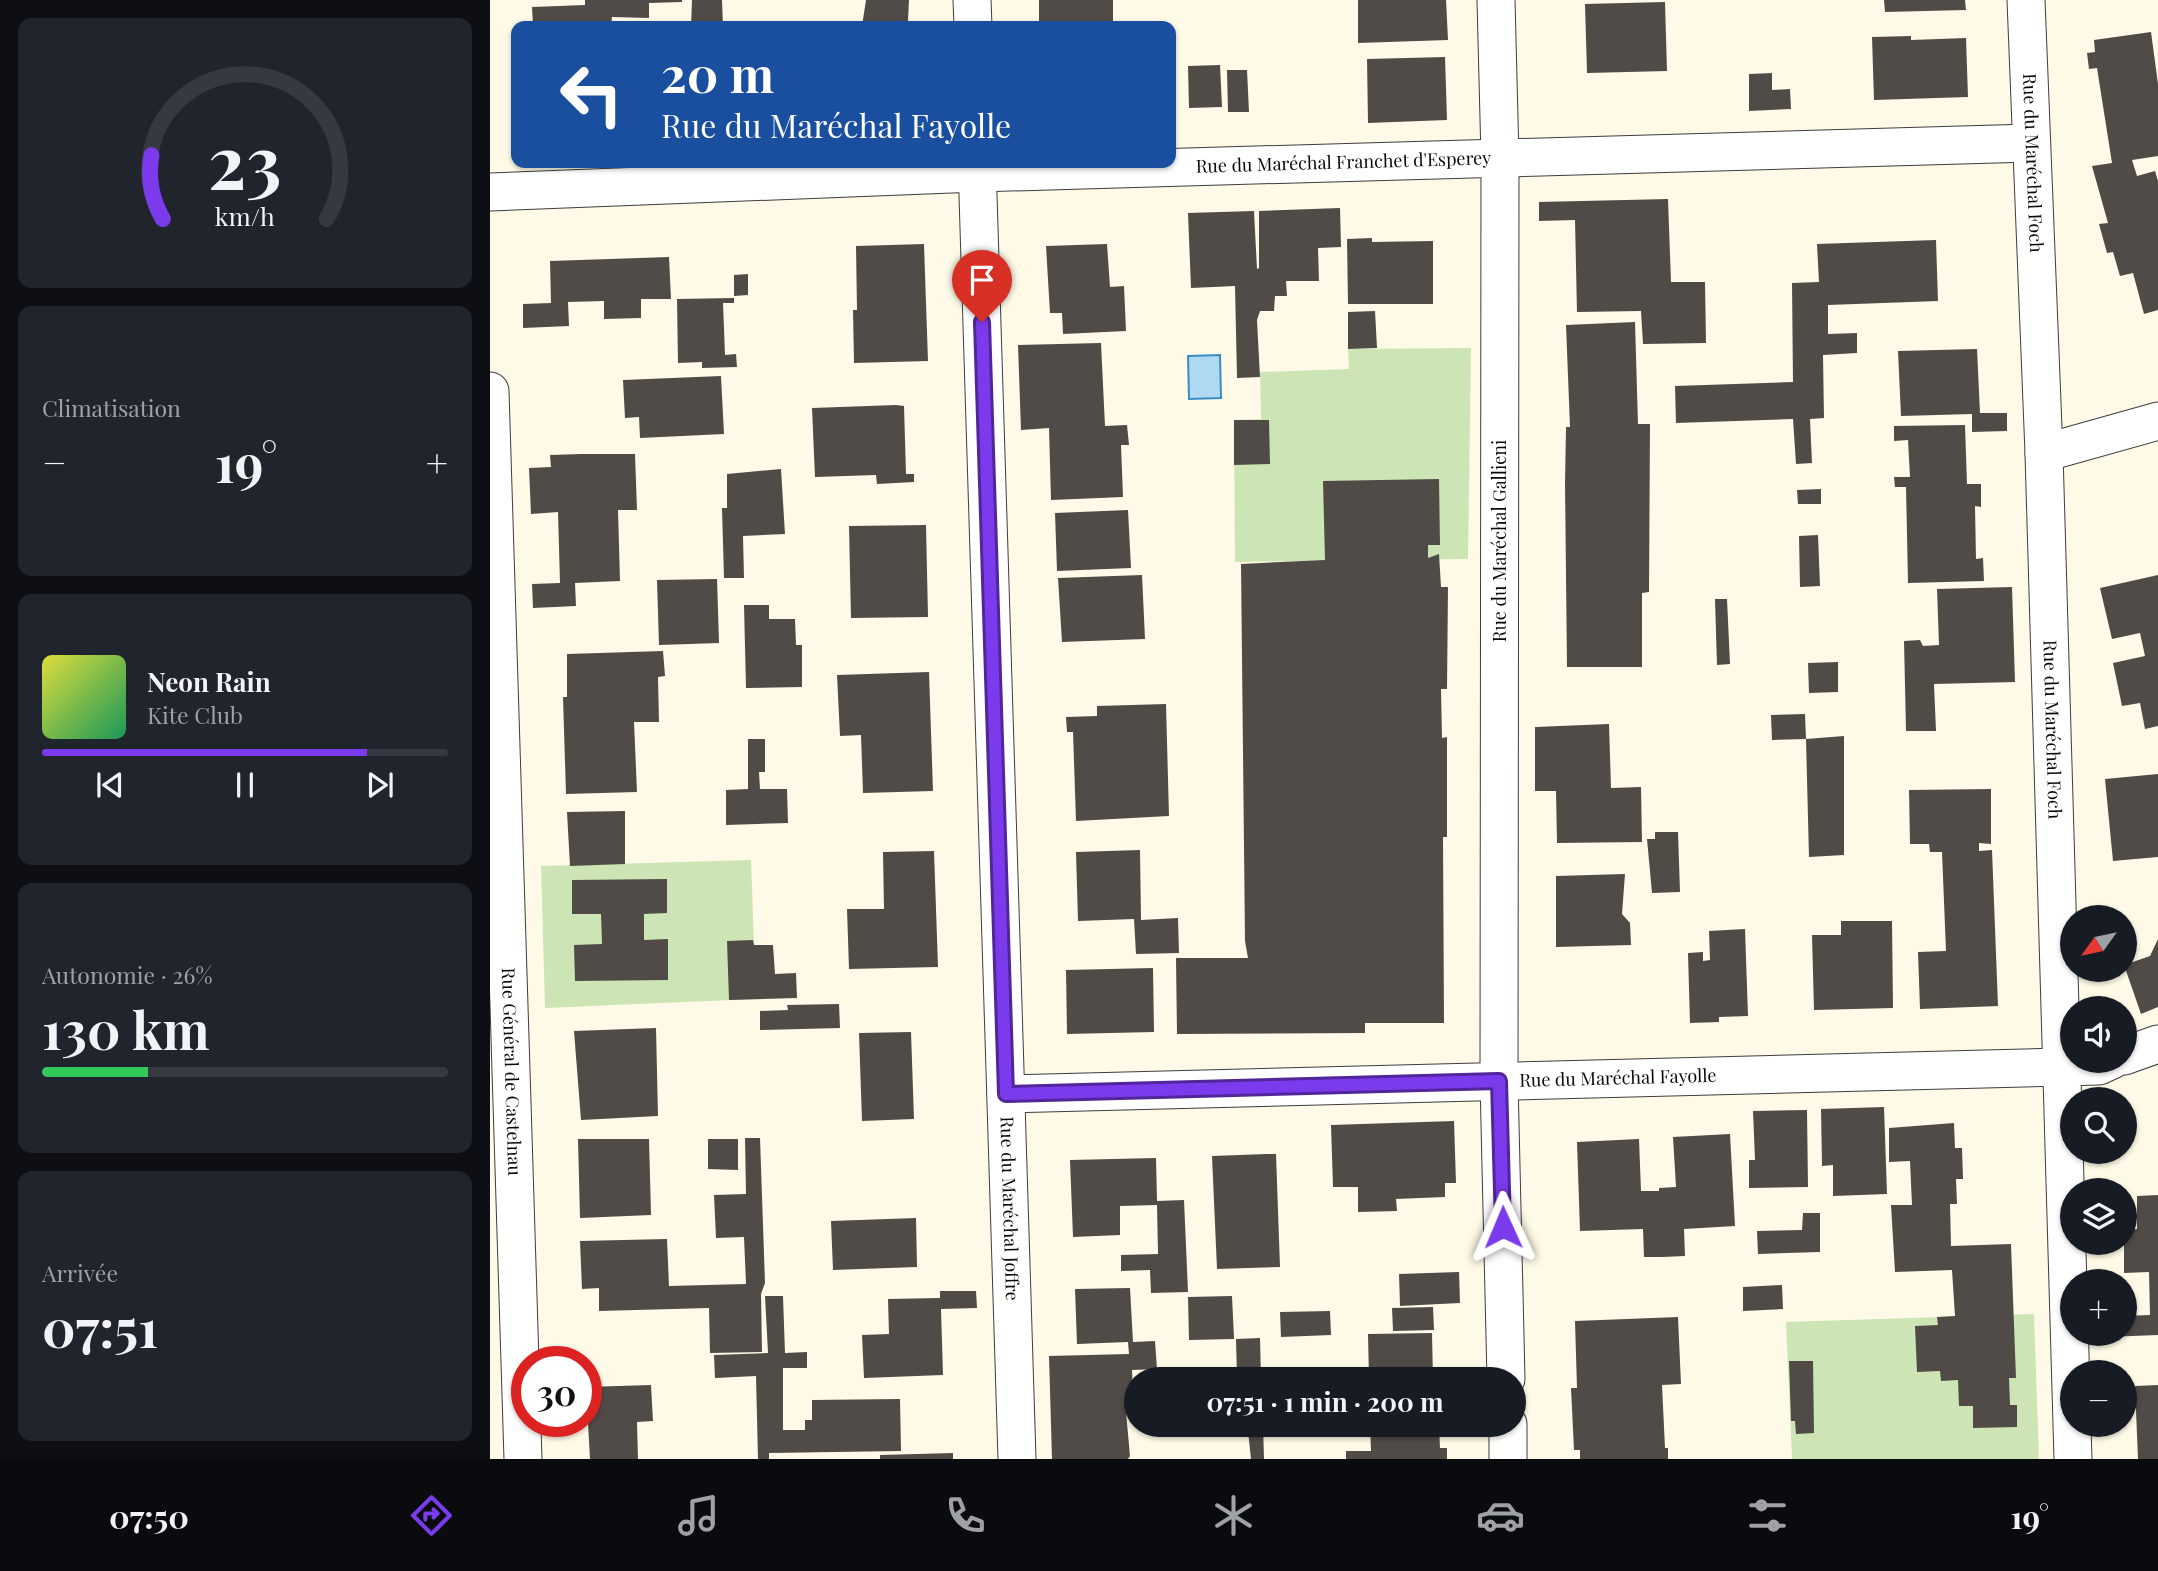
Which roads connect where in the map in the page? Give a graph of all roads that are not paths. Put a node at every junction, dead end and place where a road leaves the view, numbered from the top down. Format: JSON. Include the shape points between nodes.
{"nodes":[{"id":1,"x":972,"y":0,"type":"edge"},
{"id":2,"x":1496,"y":0,"type":"edge"},
{"id":3,"x":2026,"y":0,"type":"edge"},
{"id":4,"x":973,"y":21,"type":"edge"},
{"id":5,"x":2031,"y":143,"type":"junction"},
{"id":6,"x":1500,"y":158,"type":"junction"},
{"id":7,"x":1176,"y":164,"type":"edge"},
{"id":8,"x":977,"y":168,"type":"edge"},
{"id":9,"x":490,"y":192,"type":"edge"},
{"id":10,"x":490,"y":391,"type":"edge"},
{"id":11,"x":2158,"y":421,"type":"edge"},
{"id":12,"x":2044,"y":453,"type":"junction"},
{"id":13,"x":2060,"y":998,"type":"edge"},
{"id":14,"x":2158,"y":1044,"type":"edge"},
{"id":15,"x":2137,"y":1051,"type":"edge"},
{"id":16,"x":2060,"y":1066,"type":"edge"},
{"id":17,"x":2062,"y":1073,"type":"edge"},
{"id":18,"x":1499,"y":1081,"type":"junction"},
{"id":19,"x":1006,"y":1094,"type":"junction"},
{"id":20,"x":1506,"y":1367,"type":"edge"},
{"id":21,"x":1508,"y":1437,"type":"edge"},
{"id":22,"x":523,"y":1459,"type":"edge"},
{"id":23,"x":1017,"y":1459,"type":"edge"},
{"id":24,"x":1508,"y":1459,"type":"edge"},
{"id":25,"x":2073,"y":1459,"type":"edge"}],
"edges":[{"from":1,"to":4,"type":"street"},
{"from":2,"to":6,"type":"street","name":"Rue du Maréchal Gallieni"},
{"from":3,"to":5,"type":"street","name":"Rue du Maréchal Foch"},
{"from":5,"to":6,"type":"street","name":"Rue du Maréchal Franchet d'Esperey"},
{"from":5,"to":12,"type":"street","name":"Rue du Maréchal Foch"},
{"from":6,"to":7,"type":"street","name":"Rue du Maréchal Franchet d'Esperey"},
{"from":6,"to":18,"type":"street","name":"Rue du Maréchal Gallieni"},
{"from":8,"to":9,"type":"street","name":"Rue du Maréchal Franchet d'Esperey"},
{"from":8,"to":19,"type":"street","name":"Rue du Maréchal Joffre"},
{"from":10,"to":22,"type":"street","name":"Rue Général de Castelnau"},
{"from":11,"to":12,"type":"street"},
{"from":12,"to":13,"type":"street","name":"Rue du Maréchal Foch"},
{"from":14,"to":15,"type":"street"},
{"from":16,"to":18,"type":"street","name":"Rue du Maréchal Fayolle"},
{"from":17,"to":25,"type":"street","name":"Rue du Maréchal Foch"},
{"from":18,"to":19,"type":"street","name":"Rue du Maréchal Fayolle"},
{"from":18,"to":20,"type":"street","name":"Rue du Maréchal Gallieni"},
{"from":19,"to":23,"type":"street","name":"Rue du Maréchal Joffre"},
{"from":21,"to":24,"type":"street"}]}
